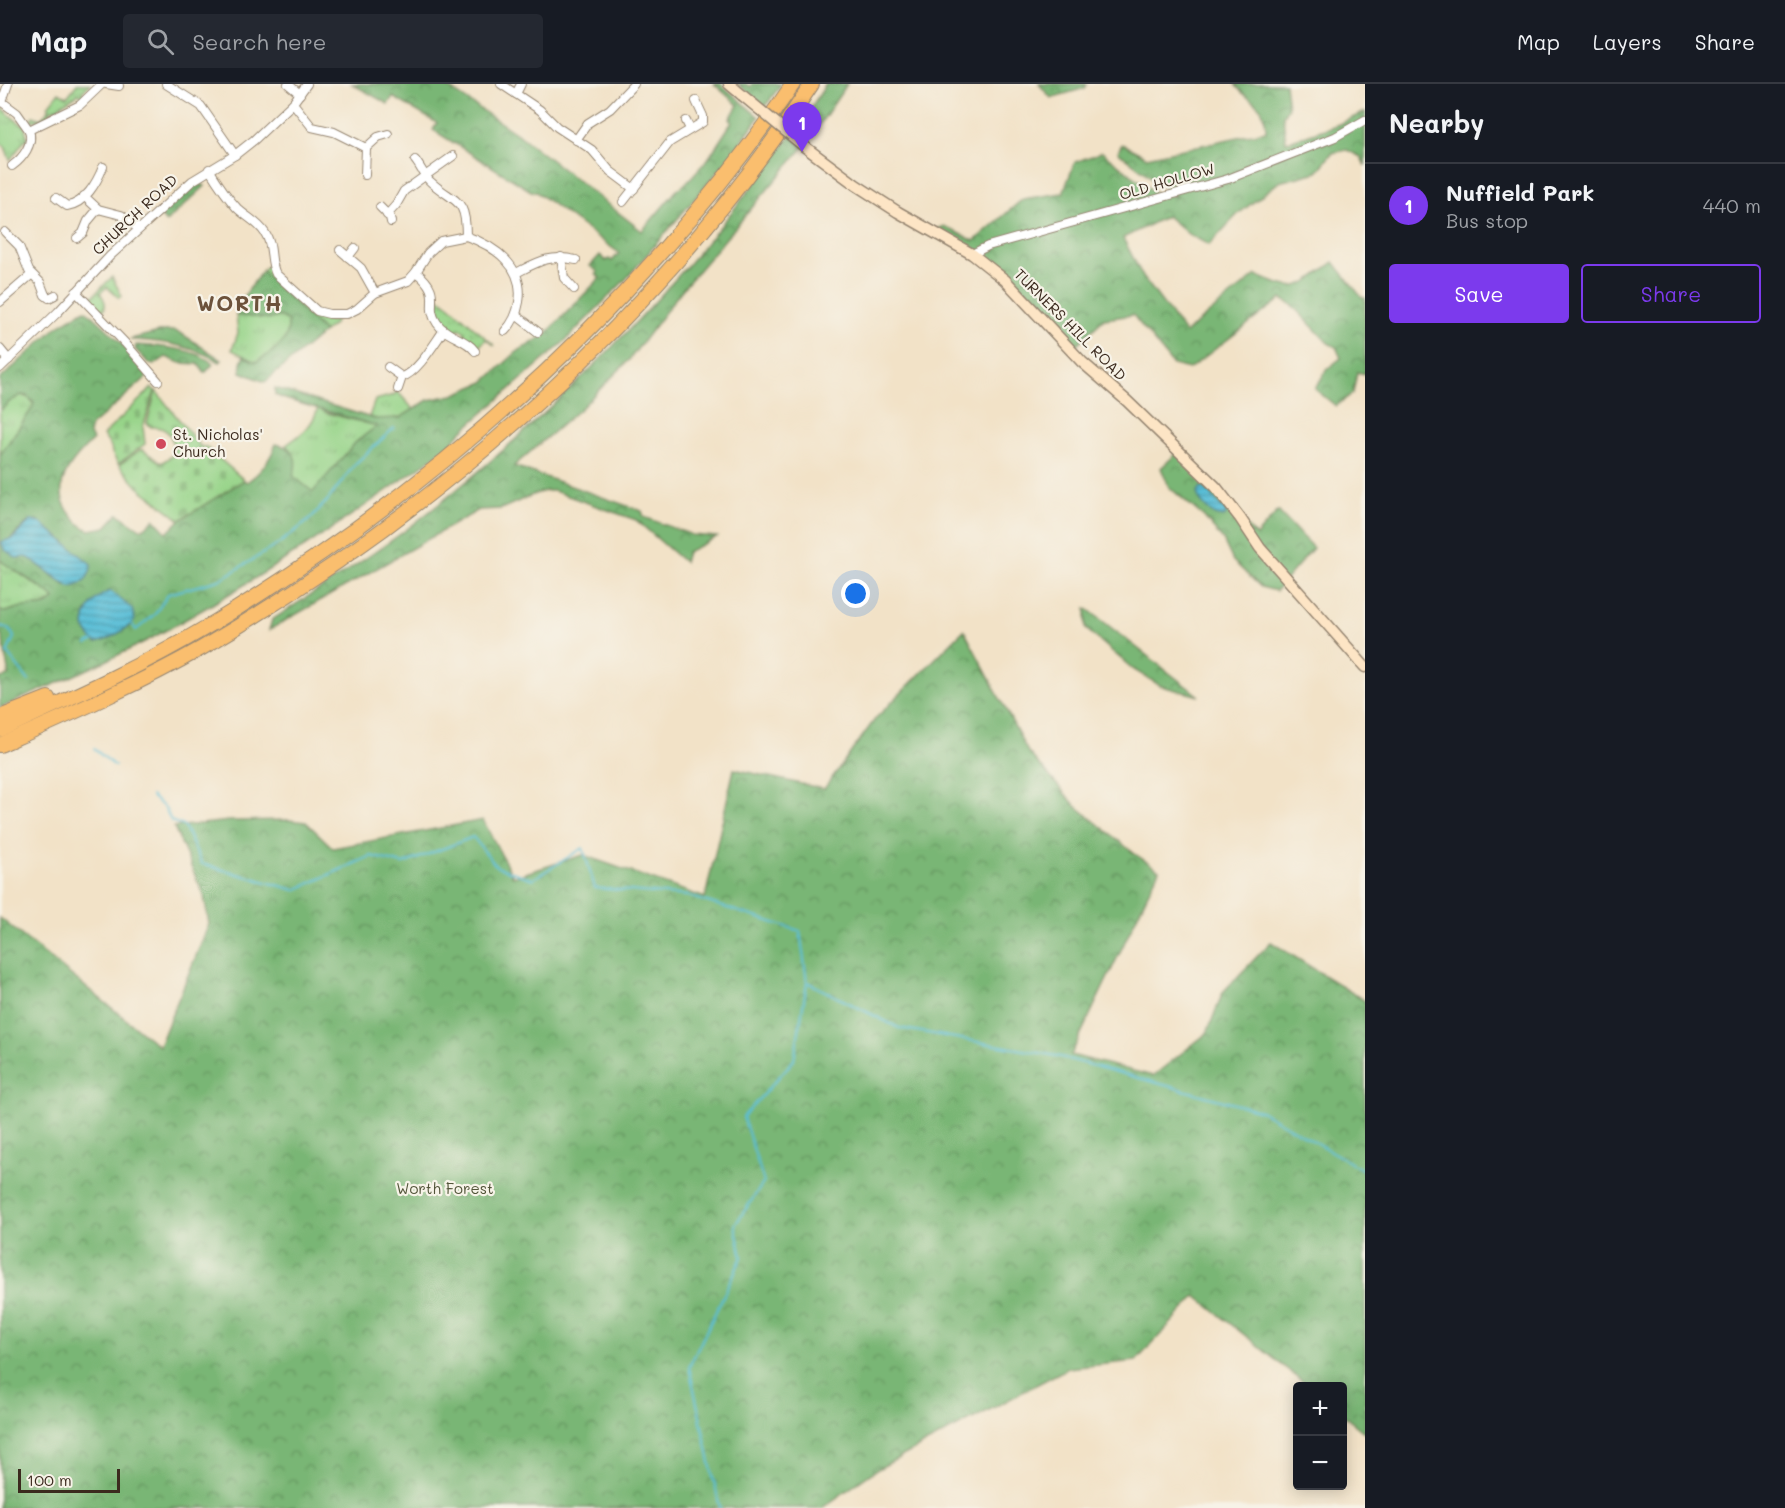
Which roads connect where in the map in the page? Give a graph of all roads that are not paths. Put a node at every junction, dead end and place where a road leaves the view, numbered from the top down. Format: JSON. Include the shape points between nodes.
{"nodes":[{"id":1,"x":8,"y":84,"type":"edge"},
{"id":2,"x":102,"y":84,"type":"edge"},
{"id":3,"x":106,"y":84,"type":"edge"},
{"id":4,"x":166,"y":84,"type":"edge"},
{"id":5,"x":307,"y":84,"type":"edge"},
{"id":6,"x":501,"y":84,"type":"edge"},
{"id":7,"x":521,"y":84,"type":"edge"},
{"id":8,"x":634,"y":84,"type":"edge"},
{"id":9,"x":729,"y":84,"type":"edge"},
{"id":10,"x":793,"y":84,"type":"edge"},
{"id":11,"x":812,"y":84,"type":"edge"},
{"id":12,"x":118,"y":86,"type":"dead end"},
{"id":13,"x":290,"y":86,"type":"edge"},
{"id":14,"x":300,"y":94,"type":"junction"},
{"id":15,"x":516,"y":94,"type":"junction"},
{"id":16,"x":1,"y":101,"type":"edge"},
{"id":17,"x":696,"y":102,"type":"dead end"},
{"id":18,"x":293,"y":103,"type":"junction"},
{"id":19,"x":1365,"y":120,"type":"edge"},
{"id":20,"x":686,"y":121,"type":"dead end"},
{"id":21,"x":690,"y":129,"type":"junction"},
{"id":22,"x":29,"y":130,"type":"junction"},
{"id":23,"x":388,"y":134,"type":"dead end"},
{"id":24,"x":576,"y":140,"type":"junction"},
{"id":25,"x":366,"y":148,"type":"junction"},
{"id":26,"x":235,"y":154,"type":"junction"},
{"id":27,"x":453,"y":156,"type":"dead end"},
{"id":28,"x":415,"y":160,"type":"dead end"},
{"id":29,"x":12,"y":166,"type":"dead end"},
{"id":30,"x":103,"y":167,"type":"dead end"},
{"id":31,"x":209,"y":169,"type":"junction"},
{"id":32,"x":364,"y":175,"type":"dead end"},
{"id":33,"x":425,"y":176,"type":"junction"},
{"id":34,"x":634,"y":189,"type":"junction"},
{"id":35,"x":84,"y":196,"type":"junction"},
{"id":36,"x":56,"y":198,"type":"dead end"},
{"id":37,"x":623,"y":202,"type":"dead end"},
{"id":38,"x":380,"y":207,"type":"dead end"},
{"id":39,"x":98,"y":209,"type":"junction"},
{"id":40,"x":139,"y":229,"type":"junction"},
{"id":41,"x":5,"y":232,"type":"edge"},
{"id":42,"x":466,"y":236,"type":"junction"},
{"id":43,"x":77,"y":238,"type":"dead end"},
{"id":44,"x":558,"y":247,"type":"dead end"},
{"id":45,"x":355,"y":248,"type":"dead end"},
{"id":46,"x":340,"y":250,"type":"dead end"},
{"id":47,"x":972,"y":255,"type":"junction"},
{"id":48,"x":348,"y":256,"type":"junction"},
{"id":49,"x":560,"y":257,"type":"junction"},
{"id":50,"x":576,"y":260,"type":"dead end"},
{"id":51,"x":416,"y":272,"type":"junction"},
{"id":52,"x":516,"y":273,"type":"junction"},
{"id":53,"x":31,"y":275,"type":"junction"},
{"id":54,"x":574,"y":289,"type":"dead end"},
{"id":55,"x":76,"y":292,"type":"junction"},
{"id":56,"x":375,"y":293,"type":"junction"},
{"id":57,"x":55,"y":295,"type":"dead end"},
{"id":58,"x":0,"y":302,"type":"edge"},
{"id":59,"x":516,"y":315,"type":"junction"},
{"id":60,"x":444,"y":330,"type":"junction"},
{"id":61,"x":505,"y":331,"type":"dead end"},
{"id":62,"x":538,"y":332,"type":"dead end"},
{"id":63,"x":0,"y":349,"type":"edge"},
{"id":64,"x":475,"y":351,"type":"dead end"},
{"id":65,"x":9,"y":360,"type":"junction"},
{"id":66,"x":388,"y":367,"type":"dead end"},
{"id":67,"x":0,"y":368,"type":"edge"},
{"id":68,"x":402,"y":377,"type":"junction"},
{"id":69,"x":158,"y":381,"type":"dead end"},
{"id":70,"x":398,"y":389,"type":"dead end"},
{"id":71,"x":1365,"y":667,"type":"edge"},
{"id":72,"x":104,"y":683,"type":"junction"},
{"id":73,"x":0,"y":717,"type":"edge"},
{"id":74,"x":0,"y":730,"type":"edge"},
{"id":75,"x":0,"y":745,"type":"edge"}],
"edges":[{"from":1,"to":16,"type":"street"},
{"from":2,"to":22,"type":"street","via":[[80,105]]},
{"from":3,"to":12,"type":"street"},
{"from":4,"to":26,"type":"street","via":[[201,106]]},
{"from":5,"to":14,"type":"street","name":"CHURCH ROAD"},
{"from":6,"to":15,"type":"street"},
{"from":7,"to":15,"type":"street"},
{"from":8,"to":24,"type":"street","via":[[610,109],[588,123]]},
{"from":9,"to":47,"type":"street","name":"TURNERS HILL ROAD","bridge":true,"via":[[856,185]]},
{"from":10,"to":72,"type":"highway","via":[[704,204],[625,294],[484,428],[384,509],[300,568],[204,629]]},
{"from":11,"to":75,"type":"highway","via":[[750,173],[640,301],[514,423],[404,514],[332,566],[201,648],[80,711]]},
{"from":13,"to":14,"type":"street"},
{"from":14,"to":18,"type":"street","name":"CHURCH ROAD"},
{"from":15,"to":24,"type":"street"},
{"from":16,"to":22,"type":"street","via":[[17,113]]},
{"from":17,"to":21,"type":"street","via":[[703,119]]},
{"from":18,"to":25,"type":"street","via":[[312,127],[334,132]]},
{"from":18,"to":26,"type":"street","name":"CHURCH ROAD"},
{"from":19,"to":47,"type":"street","name":"OLD HOLLOW","via":[[1335,137],[1228,179],[988,246]]},
{"from":20,"to":21,"type":"street"},
{"from":21,"to":34,"type":"street","via":[[670,142]]},
{"from":22,"to":29,"type":"street","via":[[29,144]]},
{"from":23,"to":25,"type":"street"},
{"from":24,"to":34,"type":"street"},
{"from":25,"to":32,"type":"street"},
{"from":26,"to":31,"type":"street","name":"CHURCH ROAD"},
{"from":27,"to":33,"type":"street"},
{"from":28,"to":33,"type":"street"},
{"from":30,"to":35,"type":"street"},
{"from":31,"to":40,"type":"street","name":"CHURCH ROAD"},
{"from":31,"to":56,"type":"street","via":[[238,208],[265,233],[276,274],[310,305],[329,314],[347,314]]},
{"from":33,"to":38,"type":"street","via":[[402,193],[389,219]]},
{"from":33,"to":42,"type":"street","via":[[458,203],[465,218]]},
{"from":34,"to":37,"type":"street"},
{"from":35,"to":36,"type":"street","via":[[70,206]]},
{"from":35,"to":39,"type":"street"},
{"from":39,"to":40,"type":"street","via":[[121,215]]},
{"from":39,"to":43,"type":"street"},
{"from":40,"to":55,"type":"street","name":"CHURCH ROAD"},
{"from":41,"to":53,"type":"street","via":[[19,246]]},
{"from":42,"to":51,"type":"street","via":[[449,238],[432,248]]},
{"from":42,"to":52,"type":"street","via":[[498,252]]},
{"from":44,"to":49,"type":"street"},
{"from":45,"to":48,"type":"street"},
{"from":46,"to":48,"type":"street"},
{"from":47,"to":71,"type":"street","name":"TURNERS HILL ROAD","via":[[1005,280],[1082,362],[1216,487],[1260,548]]},
{"from":48,"to":56,"type":"street","via":[[365,274]]},
{"from":49,"to":50,"type":"street"},
{"from":49,"to":52,"type":"street"},
{"from":49,"to":54,"type":"street","via":[[564,278]]},
{"from":51,"to":56,"type":"street","via":[[402,284]]},
{"from":51,"to":60,"type":"street","via":[[430,285],[434,317]]},
{"from":52,"to":59,"type":"street","via":[[520,294]]},
{"from":53,"to":57,"type":"street","via":[[40,282],[47,297]]},
{"from":53,"to":58,"type":"street"},
{"from":55,"to":65,"type":"street","name":"CHURCH ROAD"},
{"from":55,"to":69,"type":"street"},
{"from":59,"to":61,"type":"street"},
{"from":59,"to":62,"type":"street"},
{"from":60,"to":64,"type":"street"},
{"from":60,"to":68,"type":"street","via":[[415,369]]},
{"from":63,"to":65,"type":"street"},
{"from":65,"to":67,"type":"street","name":"CHURCH ROAD"},
{"from":66,"to":68,"type":"street"},
{"from":68,"to":70,"type":"street"},
{"from":72,"to":73,"type":"highway","via":[[64,692]]},
{"from":72,"to":74,"type":"highway"}]}
